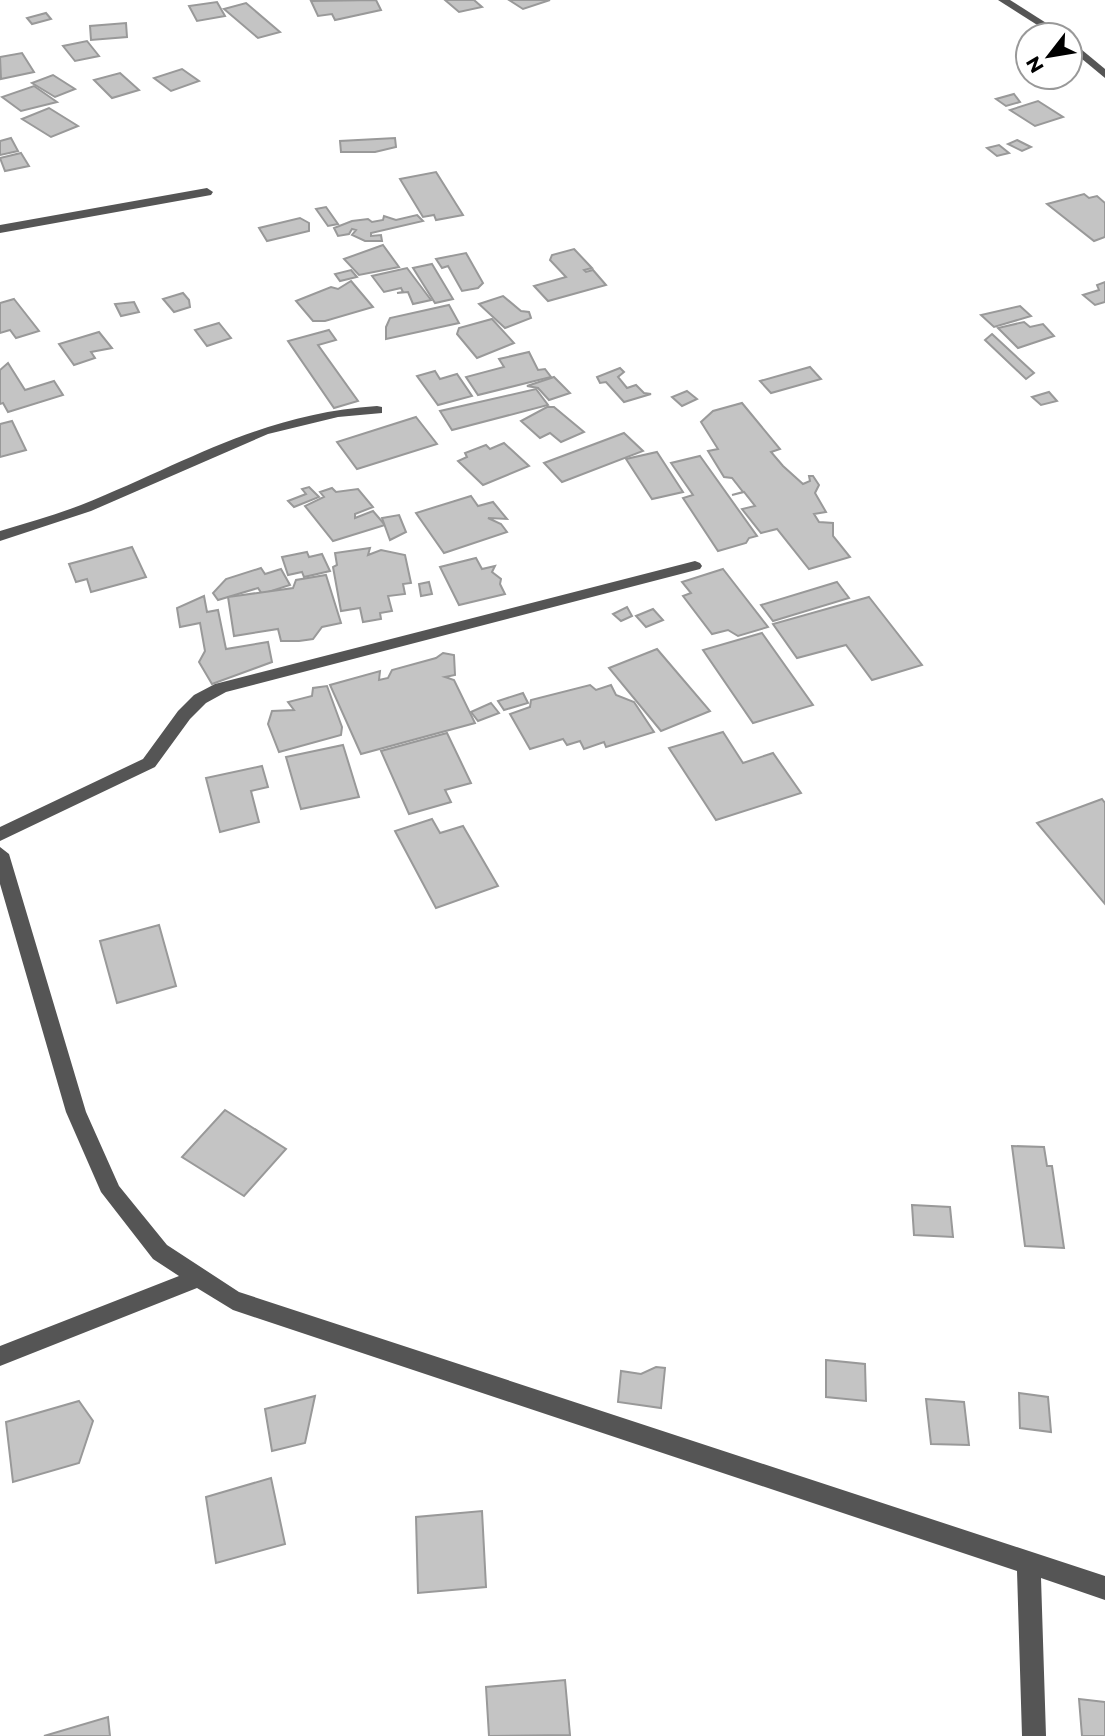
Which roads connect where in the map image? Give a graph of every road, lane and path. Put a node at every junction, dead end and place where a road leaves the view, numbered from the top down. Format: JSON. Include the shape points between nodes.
{"nodes":[{"id":1,"x":1003,"y":0,"type":"edge"},
{"id":2,"x":1037,"y":21,"type":"edge"},
{"id":3,"x":1084,"y":56,"type":"edge"},
{"id":4,"x":1105,"y":75,"type":"edge"},
{"id":5,"x":207,"y":192,"type":"dead end"},
{"id":6,"x":0,"y":229,"type":"edge"},
{"id":7,"x":377,"y":410,"type":"dead end"},
{"id":8,"x":0,"y":536,"type":"edge"},
{"id":9,"x":695,"y":566,"type":"dead end"},
{"id":10,"x":0,"y":835,"type":"edge"},
{"id":11,"x":0,"y":854,"type":"edge"},
{"id":12,"x":198,"y":1278,"type":"junction"},
{"id":13,"x":0,"y":1356,"type":"edge"},
{"id":14,"x":1030,"y":1565,"type":"junction"},
{"id":15,"x":1105,"y":1588,"type":"edge"},
{"id":16,"x":1034,"y":1736,"type":"edge"}],
"edges":[{"from":1,"to":2,"type":"street"},
{"from":3,"to":4,"type":"street"},
{"from":5,"to":6,"type":"street"},
{"from":7,"to":8,"type":"street","via":[[346,410],[284,424],[218,446],[85,508]]},
{"from":9,"to":10,"type":"street","via":[[221,688],[184,715],[149,763]]},
{"from":11,"to":12,"type":"street","via":[[76,1112],[111,1192],[160,1252]]},
{"from":12,"to":13,"type":"street"},
{"from":12,"to":14,"type":"street","via":[[233,1300]]},
{"from":14,"to":15,"type":"street"},
{"from":14,"to":16,"type":"street"}]}
